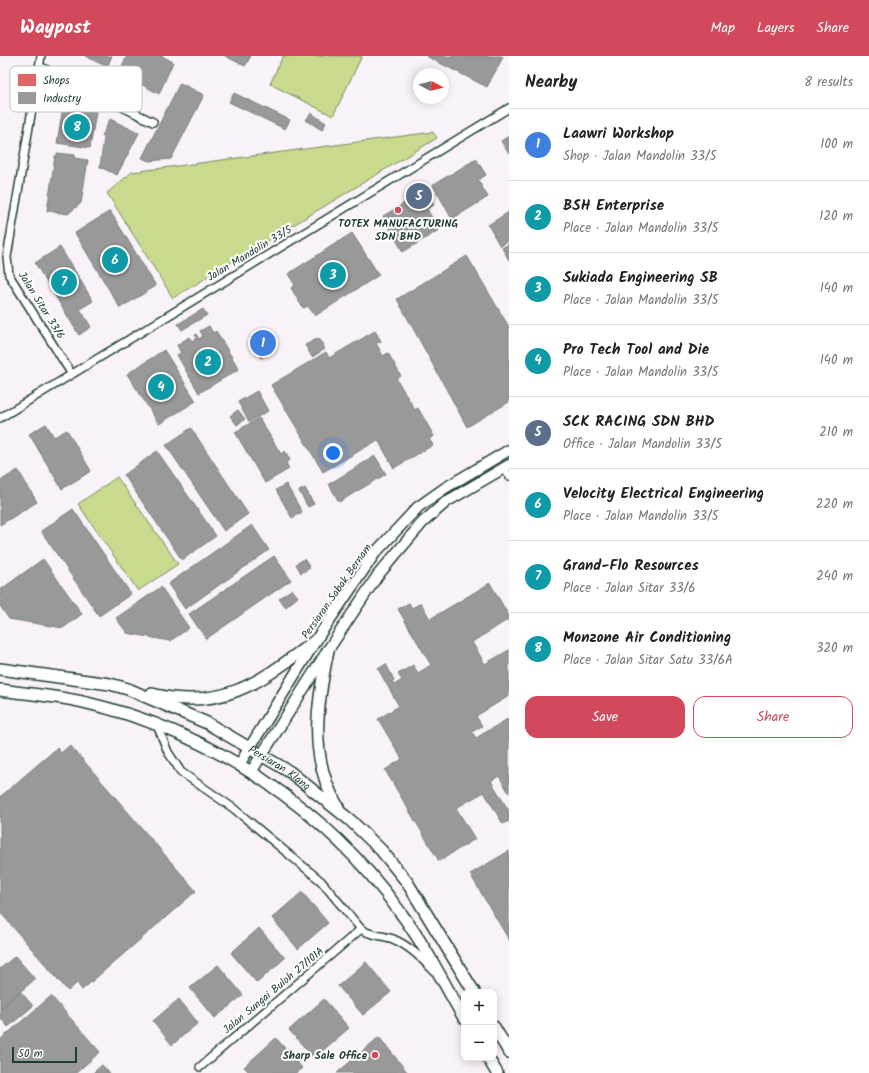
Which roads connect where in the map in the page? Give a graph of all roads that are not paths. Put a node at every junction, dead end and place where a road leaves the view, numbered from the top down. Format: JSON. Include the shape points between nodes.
{"nodes":[{"id":1,"x":41,"y":56,"type":"edge"},
{"id":2,"x":39,"y":66,"type":"edge"},
{"id":3,"x":509,"y":108,"type":"edge"},
{"id":4,"x":31,"y":112,"type":"edge"},
{"id":5,"x":133,"y":112,"type":"edge"},
{"id":6,"x":153,"y":122,"type":"dead end"},
{"id":7,"x":71,"y":373,"type":"junction"},
{"id":8,"x":0,"y":418,"type":"edge"},
{"id":9,"x":509,"y":450,"type":"edge"},
{"id":10,"x":507,"y":469,"type":"edge"},
{"id":11,"x":316,"y":640,"type":"junction"},
{"id":12,"x":328,"y":650,"type":"junction"},
{"id":13,"x":0,"y":669,"type":"edge"},
{"id":14,"x":128,"y":689,"type":"junction"},
{"id":15,"x":0,"y":690,"type":"edge"},
{"id":16,"x":157,"y":725,"type":"junction"},
{"id":17,"x":249,"y":746,"type":"junction"},
{"id":18,"x":262,"y":754,"type":"junction"},
{"id":19,"x":238,"y":765,"type":"junction"},
{"id":20,"x":251,"y":772,"type":"junction"},
{"id":21,"x":343,"y":814,"type":"junction"},
{"id":22,"x":361,"y":929,"type":"junction"},
{"id":23,"x":439,"y":976,"type":"junction"},
{"id":24,"x":472,"y":989,"type":"edge"},
{"id":25,"x":461,"y":1013,"type":"edge"},
{"id":26,"x":497,"y":1032,"type":"edge"},
{"id":27,"x":509,"y":1052,"type":"edge"},
{"id":28,"x":490,"y":1061,"type":"edge"},
{"id":29,"x":200,"y":1067,"type":"dead end"},
{"id":30,"x":497,"y":1073,"type":"edge"}],
"edges":[{"from":1,"to":2,"type":"street","name":"Jalan Sitar 33/6"},
{"from":3,"to":7,"type":"street","name":"Jalan Mandolin 33/5"},
{"from":4,"to":7,"type":"street","name":"Jalan Sitar 33/6","via":[[6,257],[9,274]]},
{"from":5,"to":6,"type":"street"},
{"from":7,"to":8,"type":"street","name":"Jalan Mandolin 33/5"},
{"from":9,"to":11,"type":"street","name":"Persiaran Sabak Bernam","via":[[444,488],[418,507],[375,553]]},
{"from":10,"to":12,"type":"street","via":[[446,502],[424,522],[378,575]]},
{"from":11,"to":14,"type":"main road","via":[[251,686],[231,694],[202,699],[180,699]]},
{"from":11,"to":17,"type":"street","name":"Persiaran Sabak Bernam"},
{"from":12,"to":18,"type":"street"},
{"from":12,"to":21,"type":"main road","via":[[319,697],[316,736],[322,770],[332,796]]},
{"from":13,"to":14,"type":"main road","name":"Persiaran Klang","via":[[110,684]]},
{"from":14,"to":17,"type":"main road","name":"Persiaran Klang","via":[[207,723]]},
{"from":15,"to":16,"type":"main road","name":"Persiaran Klang","via":[[86,702]]},
{"from":16,"to":19,"type":"main road","name":"Persiaran Klang","via":[[198,742]]},
{"from":16,"to":22,"type":"street","via":[[168,752],[181,772],[233,808],[315,876]]},
{"from":17,"to":18,"type":"main road","name":"Persiaran Klang"},
{"from":17,"to":19,"type":"street","name":"Persiaran Sabak Bernam"},
{"from":18,"to":20,"type":"street"},
{"from":18,"to":21,"type":"main road","name":"Persiaran Klang","via":[[290,772]]},
{"from":19,"to":20,"type":"main road","name":"Persiaran Klang"},
{"from":20,"to":23,"type":"main road","name":"Persiaran Klang","via":[[317,820],[349,850],[400,910],[418,936]]},
{"from":21,"to":24,"type":"main road","name":"Persiaran Klang","via":[[381,850],[407,882]]},
{"from":22,"to":23,"type":"street","via":[[365,933],[393,939],[406,946]]},
{"from":22,"to":29,"type":"street","name":"Jalan Sungai Buloh 27/101A"},
{"from":23,"to":25,"type":"main road","name":"Persiaran Klang"},
{"from":26,"to":27,"type":"main road"},
{"from":28,"to":30,"type":"main road"}]}
